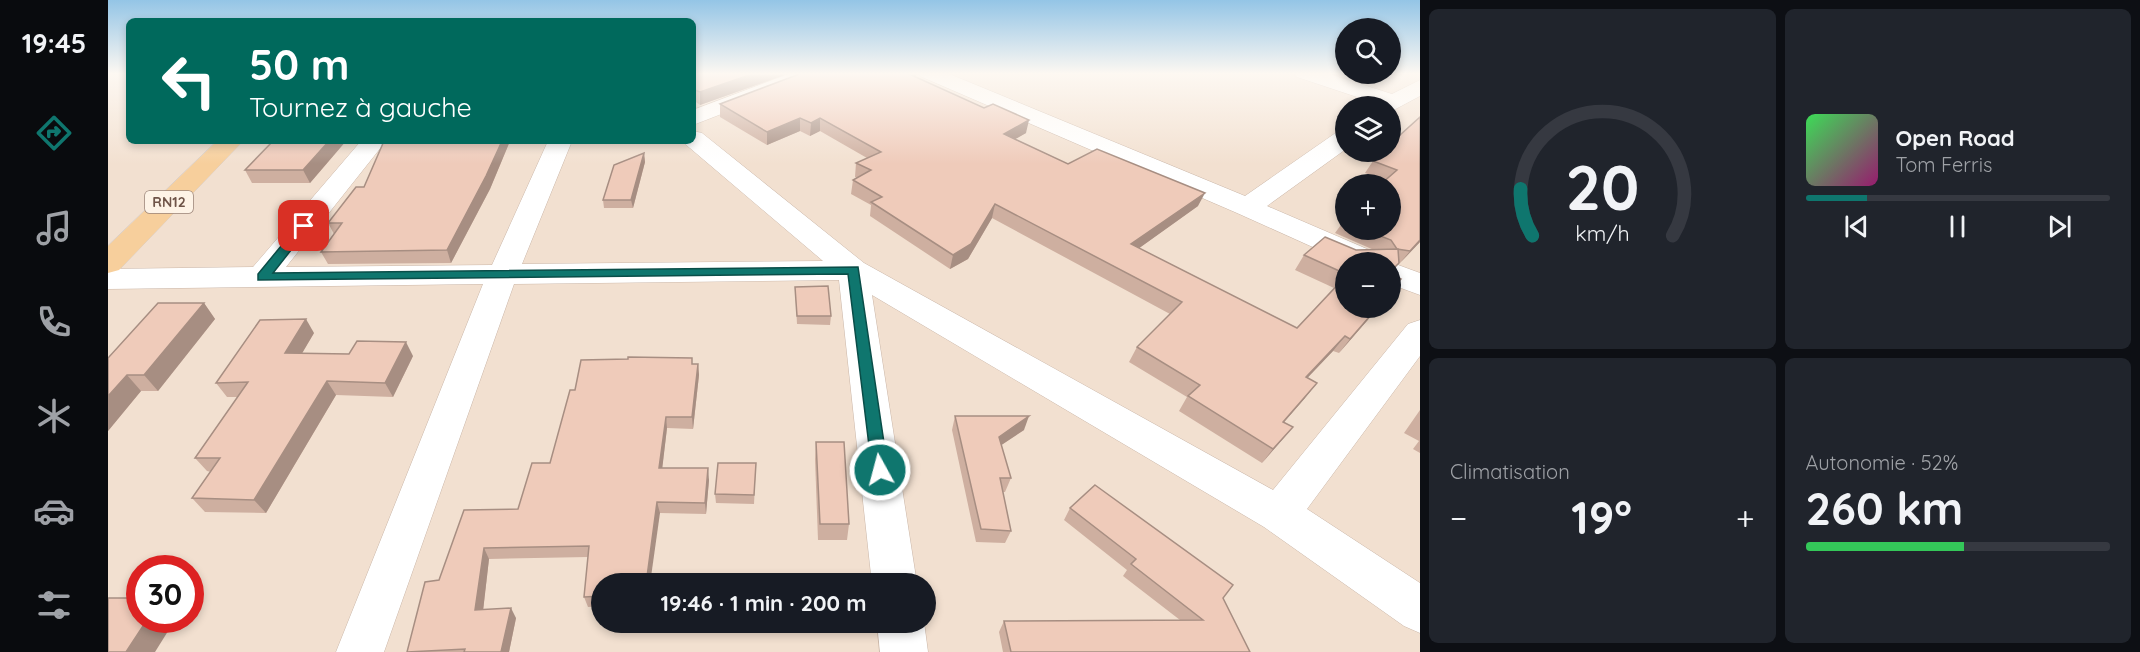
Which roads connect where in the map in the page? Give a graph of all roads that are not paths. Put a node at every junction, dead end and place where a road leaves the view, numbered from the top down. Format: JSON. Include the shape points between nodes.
{"nodes":[{"id":1,"x":731,"y":103,"type":"edge"},
{"id":2,"x":1001,"y":103,"type":"edge"},
{"id":3,"x":696,"y":117,"type":"edge"},
{"id":4,"x":696,"y":140,"type":"edge"},
{"id":5,"x":228,"y":144,"type":"edge"},
{"id":6,"x":372,"y":144,"type":"edge"},
{"id":7,"x":559,"y":144,"type":"edge"},
{"id":8,"x":1335,"y":145,"type":"edge"},
{"id":9,"x":1246,"y":207,"type":"junction"},
{"id":10,"x":1347,"y":252,"type":"edge"},
{"id":11,"x":108,"y":262,"type":"edge"},
{"id":12,"x":854,"y":270,"type":"junction"},
{"id":13,"x":503,"y":273,"type":"junction"},
{"id":14,"x":262,"y":277,"type":"junction"},
{"id":15,"x":1401,"y":277,"type":"edge"},
{"id":16,"x":108,"y":279,"type":"edge"},
{"id":17,"x":1420,"y":285,"type":"edge"},
{"id":18,"x":1420,"y":332,"type":"edge"},
{"id":19,"x":1280,"y":514,"type":"junction"},
{"id":20,"x":894,"y":573,"type":"edge"},
{"id":21,"x":1420,"y":610,"type":"edge"},
{"id":22,"x":901,"y":633,"type":"edge"},
{"id":23,"x":360,"y":652,"type":"edge"},
{"id":24,"x":903,"y":652,"type":"edge"}],
"edges":[{"from":1,"to":3,"type":"street"},
{"from":2,"to":9,"type":"street"},
{"from":4,"to":12,"type":"street"},
{"from":5,"to":11,"type":"main road","number":"RN12"},
{"from":6,"to":14,"type":"street"},
{"from":7,"to":13,"type":"street"},
{"from":8,"to":9,"type":"street"},
{"from":9,"to":10,"type":"street"},
{"from":12,"to":13,"type":"street"},
{"from":12,"to":19,"type":"street"},
{"from":12,"to":20,"type":"street"},
{"from":13,"to":14,"type":"street"},
{"from":13,"to":23,"type":"street"},
{"from":14,"to":16,"type":"street"},
{"from":15,"to":17,"type":"street"},
{"from":18,"to":19,"type":"street"},
{"from":19,"to":21,"type":"street"},
{"from":22,"to":24,"type":"street"}]}
